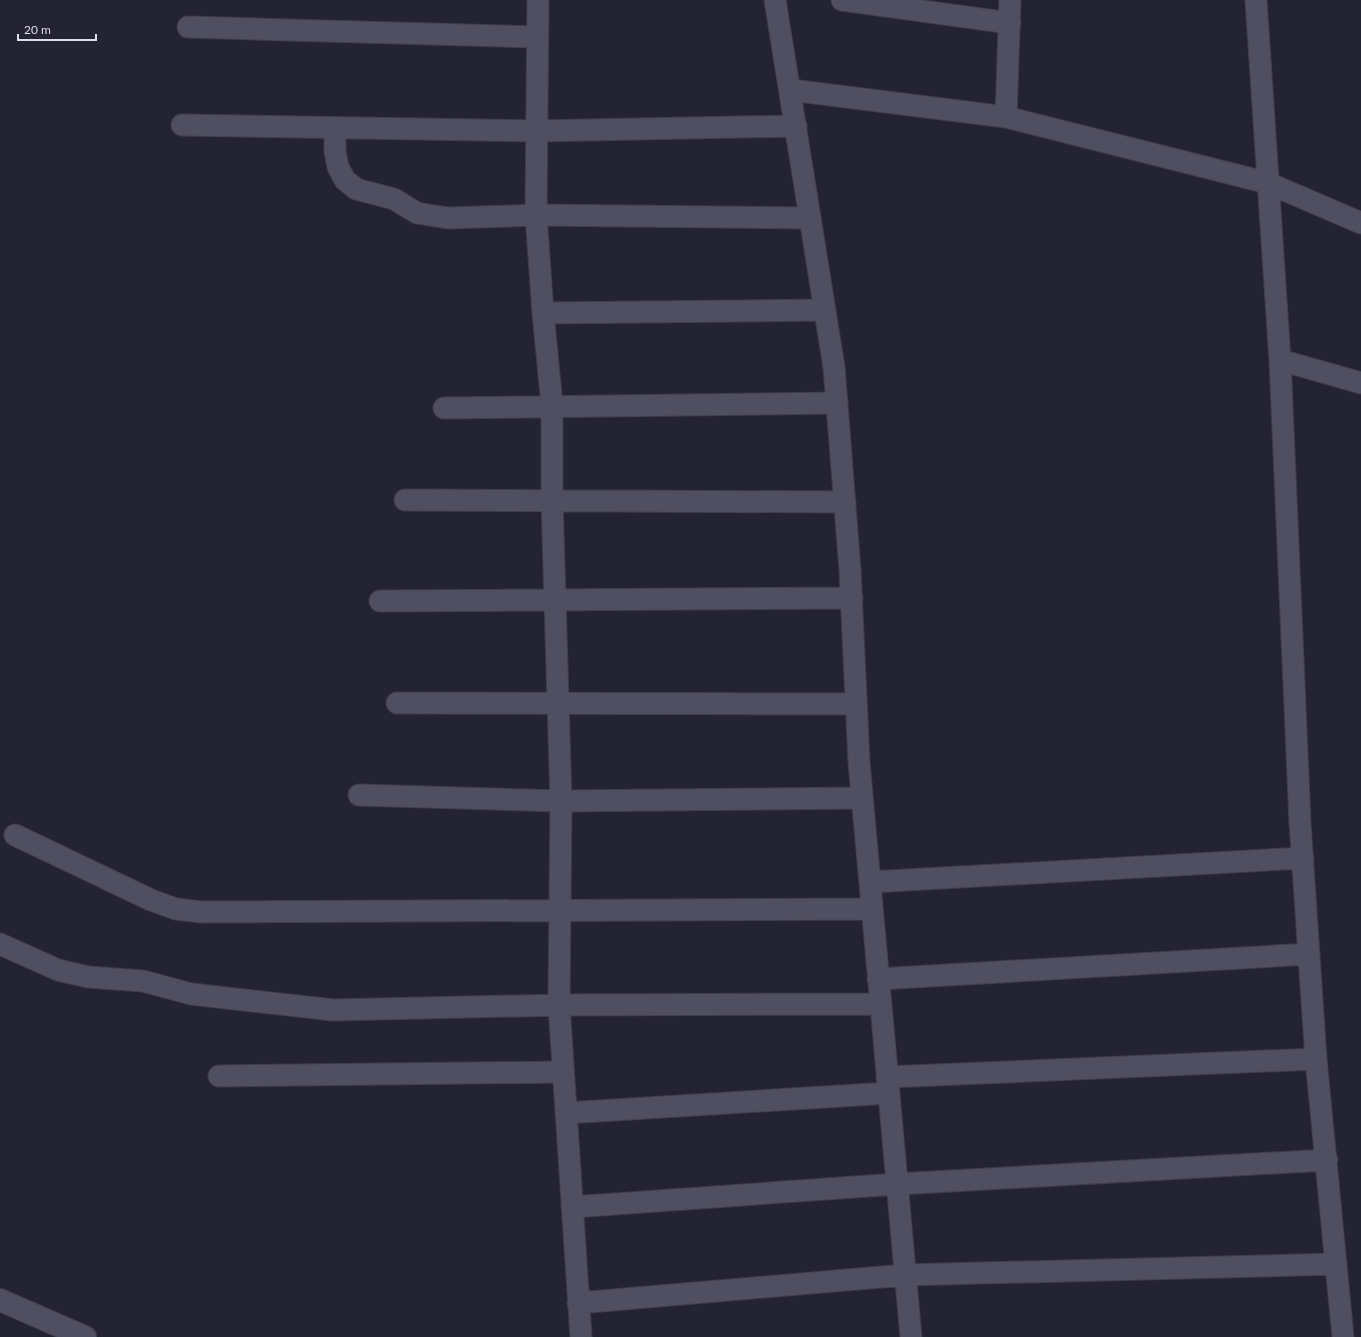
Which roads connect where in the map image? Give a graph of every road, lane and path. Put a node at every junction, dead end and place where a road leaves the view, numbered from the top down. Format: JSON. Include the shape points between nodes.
{"nodes":[{"id":1,"x":538,"y":0,"type":"edge"},
{"id":2,"x":775,"y":0,"type":"edge"},
{"id":3,"x":842,"y":0,"type":"edge"},
{"id":4,"x":1010,"y":0,"type":"edge"},
{"id":5,"x":1256,"y":0,"type":"edge"},
{"id":6,"x":1010,"y":23,"type":"junction"},
{"id":7,"x":188,"y":27,"type":"dead end"},
{"id":8,"x":537,"y":37,"type":"junction"},
{"id":9,"x":791,"y":90,"type":"junction"},
{"id":10,"x":1006,"y":118,"type":"junction"},
{"id":11,"x":182,"y":125,"type":"dead end"},
{"id":12,"x":796,"y":126,"type":"junction"},
{"id":13,"x":335,"y":128,"type":"junction"},
{"id":14,"x":537,"y":131,"type":"junction"},
{"id":15,"x":1268,"y":183,"type":"junction"},
{"id":16,"x":536,"y":215,"type":"junction"},
{"id":17,"x":810,"y":218,"type":"junction"},
{"id":18,"x":1361,"y":223,"type":"edge"},
{"id":19,"x":824,"y":310,"type":"junction"},
{"id":20,"x":543,"y":313,"type":"junction"},
{"id":21,"x":1280,"y":360,"type":"junction"},
{"id":22,"x":1361,"y":383,"type":"edge"},
{"id":23,"x":836,"y":403,"type":"junction"},
{"id":24,"x":552,"y":405,"type":"junction"},
{"id":25,"x":444,"y":408,"type":"dead end"},
{"id":26,"x":405,"y":500,"type":"dead end"},
{"id":27,"x":552,"y":500,"type":"junction"},
{"id":28,"x":845,"y":502,"type":"junction"},
{"id":29,"x":852,"y":598,"type":"junction"},
{"id":30,"x":555,"y":599,"type":"junction"},
{"id":31,"x":380,"y":601,"type":"dead end"},
{"id":32,"x":397,"y":703,"type":"dead end"},
{"id":33,"x":557,"y":704,"type":"junction"},
{"id":34,"x":856,"y":704,"type":"junction"},
{"id":35,"x":359,"y":795,"type":"dead end"},
{"id":36,"x":862,"y":798,"type":"junction"},
{"id":37,"x":561,"y":800,"type":"junction"},
{"id":38,"x":15,"y":835,"type":"dead end"},
{"id":39,"x":1303,"y":858,"type":"junction"},
{"id":40,"x":870,"y":882,"type":"junction"},
{"id":41,"x":558,"y":909,"type":"junction"},
{"id":42,"x":872,"y":909,"type":"junction"},
{"id":43,"x":0,"y":944,"type":"edge"},
{"id":44,"x":1310,"y":954,"type":"junction"},
{"id":45,"x":878,"y":979,"type":"junction"},
{"id":46,"x":881,"y":1004,"type":"junction"},
{"id":47,"x":559,"y":1005,"type":"junction"},
{"id":48,"x":1316,"y":1059,"type":"junction"},
{"id":49,"x":563,"y":1072,"type":"junction"},
{"id":50,"x":219,"y":1076,"type":"dead end"},
{"id":51,"x":888,"y":1085,"type":"junction"},
{"id":52,"x":566,"y":1113,"type":"junction"},
{"id":53,"x":1327,"y":1160,"type":"junction"},
{"id":54,"x":897,"y":1184,"type":"junction"},
{"id":55,"x":572,"y":1207,"type":"junction"},
{"id":56,"x":1336,"y":1264,"type":"junction"},
{"id":57,"x":905,"y":1275,"type":"junction"},
{"id":58,"x":0,"y":1300,"type":"edge"},
{"id":59,"x":578,"y":1302,"type":"junction"},
{"id":60,"x":85,"y":1337,"type":"edge"},
{"id":61,"x":581,"y":1337,"type":"edge"},
{"id":62,"x":911,"y":1337,"type":"edge"},
{"id":63,"x":1343,"y":1337,"type":"edge"}],
"edges":[{"from":1,"to":8,"type":"street"},
{"from":2,"to":9,"type":"street"},
{"from":3,"to":6,"type":"street"},
{"from":4,"to":6,"type":"street"},
{"from":5,"to":15,"type":"street"},
{"from":6,"to":10,"type":"street"},
{"from":7,"to":8,"type":"street"},
{"from":8,"to":14,"type":"street"},
{"from":9,"to":10,"type":"street"},
{"from":9,"to":12,"type":"street"},
{"from":10,"to":15,"type":"street"},
{"from":11,"to":13,"type":"street"},
{"from":12,"to":14,"type":"street"},
{"from":12,"to":17,"type":"street"},
{"from":13,"to":14,"type":"street"},
{"from":13,"to":16,"type":"street","via":[[338,167],[345,180],[356,189],[394,199],[417,213],[432,216],[448,218]]},
{"from":14,"to":16,"type":"street"},
{"from":15,"to":18,"type":"street"},
{"from":15,"to":21,"type":"street"},
{"from":16,"to":17,"type":"street"},
{"from":16,"to":20,"type":"street"},
{"from":17,"to":19,"type":"street"},
{"from":19,"to":20,"type":"street"},
{"from":19,"to":23,"type":"street","via":[[834,367]]},
{"from":20,"to":24,"type":"street"},
{"from":21,"to":22,"type":"street"},
{"from":21,"to":39,"type":"street"},
{"from":23,"to":24,"type":"street"},
{"from":23,"to":28,"type":"street"},
{"from":24,"to":25,"type":"street"},
{"from":24,"to":27,"type":"street"},
{"from":26,"to":27,"type":"street"},
{"from":27,"to":28,"type":"street"},
{"from":27,"to":30,"type":"street"},
{"from":28,"to":29,"type":"street"},
{"from":29,"to":30,"type":"street"},
{"from":29,"to":34,"type":"street"},
{"from":30,"to":31,"type":"street"},
{"from":30,"to":33,"type":"street"},
{"from":32,"to":33,"type":"street"},
{"from":33,"to":34,"type":"street"},
{"from":33,"to":37,"type":"street"},
{"from":34,"to":36,"type":"street"},
{"from":35,"to":37,"type":"street"},
{"from":36,"to":37,"type":"street"},
{"from":36,"to":40,"type":"street"},
{"from":37,"to":41,"type":"street"},
{"from":38,"to":41,"type":"street","via":[[151,900],[176,909],[225,912]]},
{"from":39,"to":40,"type":"street"},
{"from":39,"to":44,"type":"street"},
{"from":40,"to":42,"type":"street"},
{"from":41,"to":42,"type":"street"},
{"from":41,"to":47,"type":"street"},
{"from":42,"to":45,"type":"street"},
{"from":43,"to":47,"type":"street","via":[[58,970],[88,977],[143,981],[191,994],[333,1010]]},
{"from":44,"to":45,"type":"street"},
{"from":44,"to":48,"type":"street"},
{"from":45,"to":46,"type":"street"},
{"from":46,"to":47,"type":"street"},
{"from":46,"to":51,"type":"street"},
{"from":47,"to":49,"type":"street"},
{"from":48,"to":51,"type":"street"},
{"from":48,"to":53,"type":"street"},
{"from":49,"to":50,"type":"street"},
{"from":49,"to":52,"type":"street"},
{"from":51,"to":52,"type":"street"},
{"from":51,"to":54,"type":"street"},
{"from":52,"to":55,"type":"street"},
{"from":53,"to":54,"type":"street"},
{"from":53,"to":56,"type":"street"},
{"from":54,"to":55,"type":"street"},
{"from":54,"to":57,"type":"street"},
{"from":55,"to":59,"type":"street"},
{"from":56,"to":57,"type":"street"},
{"from":56,"to":63,"type":"street"},
{"from":57,"to":59,"type":"street"},
{"from":57,"to":62,"type":"street"},
{"from":58,"to":60,"type":"street"},
{"from":59,"to":61,"type":"street"}]}
